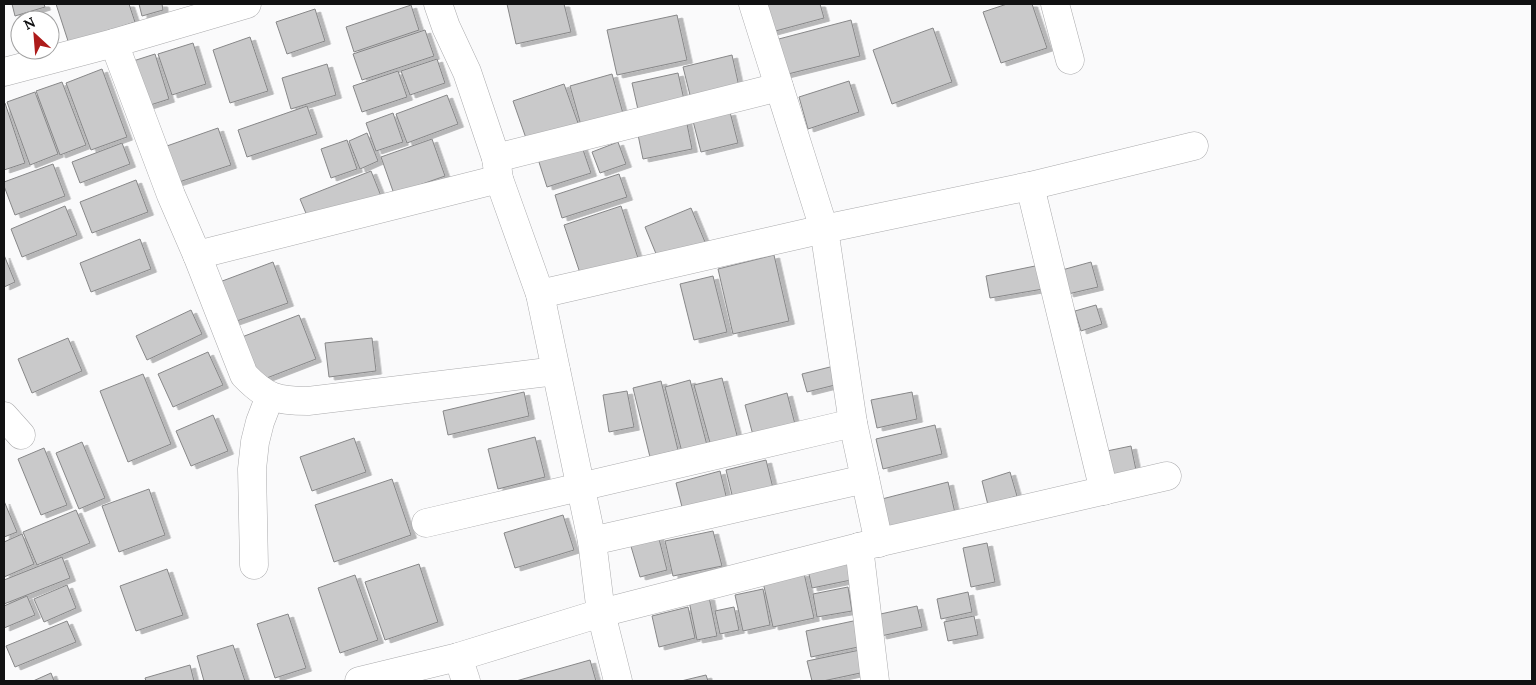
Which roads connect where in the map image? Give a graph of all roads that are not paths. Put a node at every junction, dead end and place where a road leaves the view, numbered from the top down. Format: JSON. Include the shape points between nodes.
{"nodes":[{"id":1,"x":247,"y":4,"type":"edge"},
{"id":2,"x":438,"y":4,"type":"edge"},
{"id":3,"x":752,"y":4,"type":"edge"},
{"id":4,"x":1055,"y":4,"type":"edge"},
{"id":5,"x":114,"y":43,"type":"junction"},
{"id":6,"x":1070,"y":60,"type":"dead end"},
{"id":7,"x":4,"y":72,"type":"edge"},
{"id":8,"x":779,"y":87,"type":"junction"},
{"id":9,"x":1194,"y":146,"type":"dead end"},
{"id":10,"x":497,"y":168,"type":"junction"},
{"id":11,"x":1030,"y":186,"type":"junction"},
{"id":12,"x":824,"y":229,"type":"junction"},
{"id":13,"x":197,"y":255,"type":"junction"},
{"id":14,"x":540,"y":294,"type":"junction"},
{"id":15,"x":556,"y":371,"type":"junction"},
{"id":16,"x":270,"y":396,"type":"junction"},
{"id":17,"x":853,"y":423,"type":"junction"},
{"id":18,"x":1167,"y":476,"type":"dead end"},
{"id":19,"x":865,"y":479,"type":"junction"},
{"id":20,"x":581,"y":487,"type":"junction"},
{"id":21,"x":1104,"y":491,"type":"junction"},
{"id":22,"x":426,"y":523,"type":"dead end"},
{"id":23,"x":592,"y":541,"type":"junction"},
{"id":24,"x":869,"y":545,"type":"junction"},
{"id":25,"x":254,"y":565,"type":"dead end"},
{"id":26,"x":601,"y":613,"type":"junction"},
{"id":27,"x":462,"y":669,"type":"edge"},
{"id":28,"x":359,"y":681,"type":"edge"},
{"id":29,"x":618,"y":681,"type":"edge"},
{"id":30,"x":875,"y":681,"type":"edge"}],
"edges":[{"from":1,"to":5,"type":"street"},
{"from":2,"to":10,"type":"street","via":[[468,72]]},
{"from":3,"to":8,"type":"street"},
{"from":4,"to":6,"type":"street"},
{"from":5,"to":7,"type":"street"},
{"from":5,"to":13,"type":"street"},
{"from":8,"to":10,"type":"street"},
{"from":8,"to":12,"type":"street"},
{"from":9,"to":11,"type":"street"},
{"from":10,"to":13,"type":"street"},
{"from":10,"to":14,"type":"street"},
{"from":11,"to":12,"type":"street"},
{"from":11,"to":21,"type":"street"},
{"from":12,"to":14,"type":"street"},
{"from":12,"to":17,"type":"street"},
{"from":13,"to":16,"type":"street","via":[[244,375]]},
{"from":14,"to":15,"type":"street"},
{"from":15,"to":16,"type":"street","via":[[308,401],[285,401]]},
{"from":15,"to":20,"type":"street"},
{"from":16,"to":25,"type":"street","via":[[260,422],[252,469]]},
{"from":17,"to":19,"type":"street"},
{"from":17,"to":20,"type":"street"},
{"from":18,"to":21,"type":"street"},
{"from":19,"to":23,"type":"street"},
{"from":19,"to":24,"type":"street"},
{"from":20,"to":22,"type":"street"},
{"from":20,"to":23,"type":"street"},
{"from":21,"to":24,"type":"street"},
{"from":23,"to":26,"type":"street"},
{"from":24,"to":26,"type":"street"},
{"from":24,"to":30,"type":"street"},
{"from":26,"to":27,"type":"street"},
{"from":26,"to":29,"type":"street"},
{"from":27,"to":28,"type":"street"}]}
